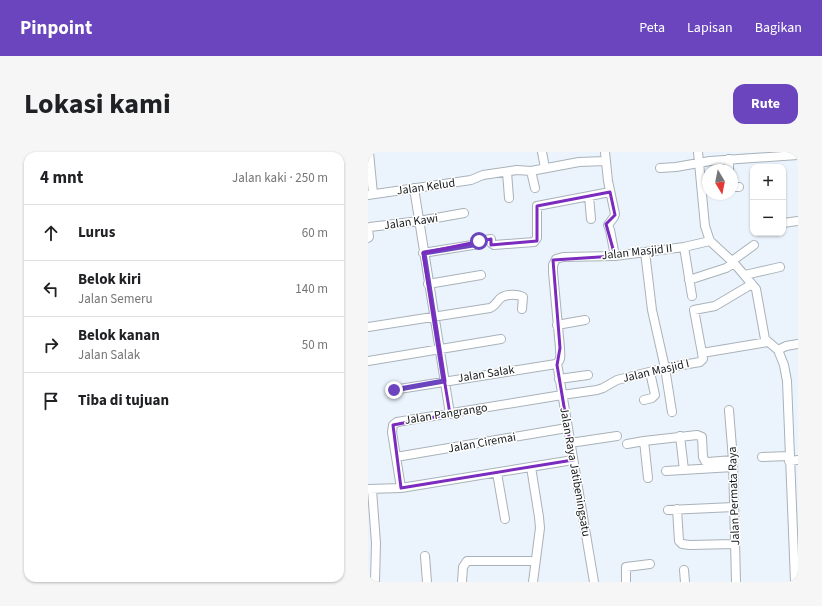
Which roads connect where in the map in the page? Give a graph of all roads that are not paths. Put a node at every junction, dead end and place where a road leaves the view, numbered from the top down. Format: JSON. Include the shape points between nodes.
{"nodes":[{"id":1,"x":368,"y":152,"type":"edge"},
{"id":2,"x":542,"y":152,"type":"edge"},
{"id":3,"x":605,"y":152,"type":"edge"},
{"id":4,"x":698,"y":152,"type":"edge"},
{"id":5,"x":775,"y":154,"type":"edge"},
{"id":6,"x":798,"y":155,"type":"edge"},
{"id":7,"x":729,"y":159,"type":"junction"},
{"id":8,"x":605,"y":161,"type":"junction"},
{"id":9,"x":699,"y":162,"type":"junction"},
{"id":10,"x":729,"y":164,"type":"edge"},
{"id":11,"x":545,"y":168,"type":"junction"},
{"id":12,"x":660,"y":168,"type":"dead end"},
{"id":13,"x":531,"y":171,"type":"junction"},
{"id":14,"x":507,"y":172,"type":"junction"},
{"id":15,"x":414,"y":188,"type":"junction"},
{"id":16,"x":535,"y":188,"type":"dead end"},
{"id":17,"x":610,"y":192,"type":"junction"},
{"id":18,"x":371,"y":195,"type":"edge"},
{"id":19,"x":589,"y":196,"type":"junction"},
{"id":20,"x":509,"y":198,"type":"dead end"},
{"id":21,"x":464,"y":213,"type":"dead end"},
{"id":22,"x":591,"y":219,"type":"dead end"},
{"id":23,"x":419,"y":221,"type":"junction"},
{"id":24,"x":798,"y":221,"type":"edge"},
{"id":25,"x":786,"y":223,"type":"edge"},
{"id":26,"x":368,"y":238,"type":"edge"},
{"id":27,"x":710,"y":241,"type":"junction"},
{"id":28,"x":754,"y":245,"type":"dead end"},
{"id":29,"x":684,"y":246,"type":"junction"},
{"id":30,"x":645,"y":252,"type":"junction"},
{"id":31,"x":424,"y":253,"type":"junction"},
{"id":32,"x":615,"y":256,"type":"junction"},
{"id":33,"x":563,"y":257,"type":"joint"},
{"id":34,"x":733,"y":262,"type":"junction"},
{"id":35,"x":780,"y":267,"type":"dead end"},
{"id":36,"x":481,"y":275,"type":"dead end"},
{"id":37,"x":745,"y":275,"type":"junction"},
{"id":38,"x":689,"y":280,"type":"junction"},
{"id":39,"x":428,"y":284,"type":"junction"},
{"id":40,"x":752,"y":284,"type":"junction"},
{"id":41,"x":692,"y":296,"type":"dead end"},
{"id":42,"x":522,"y":309,"type":"dead end"},
{"id":43,"x":434,"y":316,"type":"junction"},
{"id":44,"x":585,"y":320,"type":"dead end"},
{"id":45,"x":558,"y":325,"type":"junction"},
{"id":46,"x":368,"y":327,"type":"edge"},
{"id":47,"x":501,"y":339,"type":"dead end"},
{"id":48,"x":768,"y":342,"type":"junction"},
{"id":49,"x":798,"y":344,"type":"edge"},
{"id":50,"x":439,"y":350,"type":"junction"},
{"id":51,"x":778,"y":350,"type":"junction"},
{"id":52,"x":702,"y":352,"type":"junction"},
{"id":53,"x":368,"y":361,"type":"edge"},
{"id":54,"x":556,"y":363,"type":"junction"},
{"id":55,"x":665,"y":368,"type":"junction"},
{"id":56,"x":650,"y":372,"type":"junction"},
{"id":57,"x":588,"y":375,"type":"dead end"},
{"id":58,"x":560,"y":379,"type":"junction"},
{"id":59,"x":444,"y":381,"type":"junction"},
{"id":60,"x":394,"y":390,"type":"dead end"},
{"id":61,"x":562,"y":395,"type":"junction"},
{"id":62,"x":644,"y":400,"type":"dead end"},
{"id":63,"x":729,"y":410,"type":"dead end"},
{"id":64,"x":672,"y":412,"type":"dead end"},
{"id":65,"x":450,"y":414,"type":"junction"},
{"id":66,"x":568,"y":428,"type":"junction"},
{"id":67,"x":617,"y":436,"type":"dead end"},
{"id":68,"x":680,"y":436,"type":"junction"},
{"id":69,"x":644,"y":441,"type":"junction"},
{"id":70,"x":570,"y":444,"type":"junction"},
{"id":71,"x":628,"y":444,"type":"dead end"},
{"id":72,"x":762,"y":456,"type":"dead end"},
{"id":73,"x":396,"y":457,"type":"junction"},
{"id":74,"x":789,"y":458,"type":"junction"},
{"id":75,"x":573,"y":460,"type":"junction"},
{"id":76,"x":798,"y":460,"type":"edge"},
{"id":77,"x":733,"y":464,"type":"junction"},
{"id":78,"x":531,"y":467,"type":"junction"},
{"id":79,"x":684,"y":470,"type":"junction"},
{"id":80,"x":666,"y":471,"type":"dead end"},
{"id":81,"x":497,"y":473,"type":"junction"},
{"id":82,"x":648,"y":478,"type":"dead end"},
{"id":83,"x":401,"y":488,"type":"junction"},
{"id":84,"x":370,"y":490,"type":"edge"},
{"id":85,"x":734,"y":507,"type":"junction"},
{"id":86,"x":677,"y":509,"type":"junction"},
{"id":87,"x":668,"y":510,"type":"dead end"},
{"id":88,"x":506,"y":519,"type":"dead end"},
{"id":89,"x":736,"y":544,"type":"junction"},
{"id":90,"x":425,"y":556,"type":"dead end"},
{"id":91,"x":535,"y":561,"type":"junction"},
{"id":92,"x":650,"y":564,"type":"dead end"},
{"id":93,"x":684,"y":570,"type":"dead end"},
{"id":94,"x":375,"y":582,"type":"edge"},
{"id":95,"x":427,"y":582,"type":"edge"},
{"id":96,"x":462,"y":582,"type":"edge"},
{"id":97,"x":532,"y":582,"type":"edge"},
{"id":98,"x":594,"y":582,"type":"edge"},
{"id":99,"x":626,"y":582,"type":"edge"},
{"id":100,"x":685,"y":582,"type":"edge"},
{"id":101,"x":736,"y":582,"type":"edge"},
{"id":102,"x":795,"y":582,"type":"edge"}],
"edges":[{"from":1,"to":18,"type":"street"},
{"from":2,"to":11,"type":"street"},
{"from":3,"to":8,"type":"street"},
{"from":4,"to":9,"type":"street"},
{"from":5,"to":6,"type":"street"},
{"from":5,"to":7,"type":"street"},
{"from":7,"to":9,"type":"street"},
{"from":7,"to":10,"type":"street"},
{"from":8,"to":11,"type":"street","name":"Jalan Kelud","via":[[579,162]]},
{"from":8,"to":17,"type":"street"},
{"from":9,"to":12,"type":"street"},
{"from":9,"to":27,"type":"street","via":[[705,226]]},
{"from":11,"to":13,"type":"street","name":"Jalan Kelud"},
{"from":13,"to":14,"type":"street","name":"Jalan Kelud"},
{"from":13,"to":16,"type":"street"},
{"from":14,"to":15,"type":"street","name":"Jalan Kelud"},
{"from":14,"to":20,"type":"street"},
{"from":15,"to":18,"type":"street","name":"Jalan Kelud"},
{"from":15,"to":23,"type":"street"},
{"from":17,"to":19,"type":"street"},
{"from":17,"to":32,"type":"street","via":[[615,215],[608,225]]},
{"from":19,"to":22,"type":"street"},
{"from":19,"to":31,"type":"street","via":[[537,206],[537,238],[534,242],[494,245],[491,239],[460,248]]},
{"from":21,"to":23,"type":"street","name":"Jalan Kawi"},
{"from":23,"to":26,"type":"street","name":"Jalan Kawi","via":[[370,227]]},
{"from":23,"to":31,"type":"street"},
{"from":24,"to":25,"type":"street"},
{"from":27,"to":29,"type":"street","name":"Jalan Masjid II"},
{"from":27,"to":34,"type":"street"},
{"from":28,"to":34,"type":"street"},
{"from":29,"to":30,"type":"street","name":"Jalan Masjid II"},
{"from":29,"to":38,"type":"street"},
{"from":30,"to":32,"type":"street","name":"Jalan Masjid II"},
{"from":30,"to":55,"type":"street","via":[[652,310]]},
{"from":31,"to":39,"type":"street"},
{"from":32,"to":33,"type":"street","name":"Jalan Masjid II"},
{"from":33,"to":45,"type":"street","name":"Jalan Raya Jatibeningsatu","via":[[556,259],[553,265]]},
{"from":34,"to":37,"type":"street"},
{"from":34,"to":38,"type":"street","via":[[726,268]]},
{"from":35,"to":37,"type":"street"},
{"from":36,"to":39,"type":"street"},
{"from":37,"to":40,"type":"street"},
{"from":38,"to":41,"type":"street"},
{"from":39,"to":43,"type":"street"},
{"from":40,"to":48,"type":"street","via":[[757,292],[765,339]]},
{"from":40,"to":52,"type":"street","via":[[715,306],[694,310]]},
{"from":42,"to":43,"type":"street","via":[[523,297],[514,295],[502,297],[494,307]]},
{"from":43,"to":46,"type":"street"},
{"from":43,"to":50,"type":"street"},
{"from":44,"to":45,"type":"street"},
{"from":45,"to":54,"type":"street","name":"Jalan Raya Jatibeningsatu","via":[[560,360]]},
{"from":47,"to":50,"type":"street"},
{"from":48,"to":51,"type":"street"},
{"from":48,"to":52,"type":"street","name":"Jalan Masjid I"},
{"from":49,"to":51,"type":"street"},
{"from":50,"to":53,"type":"street"},
{"from":50,"to":59,"type":"street"},
{"from":51,"to":74,"type":"street","via":[[787,381]]},
{"from":52,"to":55,"type":"street","name":"Jalan Masjid I","via":[[700,362]]},
{"from":54,"to":58,"type":"street","name":"Jalan Raya Jatibeningsatu"},
{"from":54,"to":59,"type":"street","name":"Jalan Salak"},
{"from":55,"to":56,"type":"street","name":"Jalan Masjid I"},
{"from":55,"to":64,"type":"street"},
{"from":56,"to":61,"type":"street","name":"Jalan Masjid I","via":[[617,380],[597,390]]},
{"from":56,"to":62,"type":"street","via":[[655,395]]},
{"from":57,"to":58,"type":"street"},
{"from":58,"to":61,"type":"street","name":"Jalan Raya Jatibeningsatu"},
{"from":59,"to":60,"type":"street","name":"Jalan Salak"},
{"from":59,"to":65,"type":"street"},
{"from":61,"to":65,"type":"street","name":"Jalan Pangrango"},
{"from":61,"to":66,"type":"street","name":"Jalan Raya Jatibeningsatu"},
{"from":63,"to":77,"type":"street","name":"Jalan Permata Raya"},
{"from":65,"to":73,"type":"street","name":"Jalan Pangrango","via":[[397,422],[392,429]]},
{"from":66,"to":70,"type":"street","name":"Jalan Raya Jatibeningsatu"},
{"from":66,"to":73,"type":"street","name":"Jalan Ciremai"},
{"from":67,"to":70,"type":"street"},
{"from":68,"to":69,"type":"street"},
{"from":68,"to":77,"type":"street","via":[[700,435],[703,439],[705,461]]},
{"from":68,"to":79,"type":"street"},
{"from":69,"to":71,"type":"street"},
{"from":69,"to":82,"type":"street"},
{"from":70,"to":75,"type":"street","name":"Jalan Raya Jatibeningsatu"},
{"from":72,"to":74,"type":"street"},
{"from":73,"to":83,"type":"street","name":"Jalan Pangrango"},
{"from":74,"to":76,"type":"street"},
{"from":74,"to":102,"type":"street"},
{"from":75,"to":78,"type":"street"},
{"from":75,"to":98,"type":"street","name":"Jalan Raya Jatibeningsatu"},
{"from":77,"to":79,"type":"street"},
{"from":77,"to":85,"type":"street","name":"Jalan Permata Raya"},
{"from":78,"to":81,"type":"street"},
{"from":78,"to":91,"type":"street","via":[[540,528]]},
{"from":79,"to":80,"type":"street"},
{"from":81,"to":83,"type":"street"},
{"from":81,"to":88,"type":"street"},
{"from":83,"to":84,"type":"street"},
{"from":84,"to":94,"type":"street","via":[[376,543]]},
{"from":85,"to":86,"type":"street"},
{"from":85,"to":89,"type":"street","name":"Jalan Permata Raya"},
{"from":86,"to":87,"type":"street"},
{"from":86,"to":89,"type":"street","via":[[679,541],[682,544]]},
{"from":89,"to":101,"type":"street","name":"Jalan Permata Raya"},
{"from":90,"to":95,"type":"street"},
{"from":91,"to":96,"type":"street","via":[[467,561],[463,567]]},
{"from":91,"to":97,"type":"street"},
{"from":92,"to":99,"type":"street","via":[[626,567]]},
{"from":93,"to":100,"type":"street"}]}
